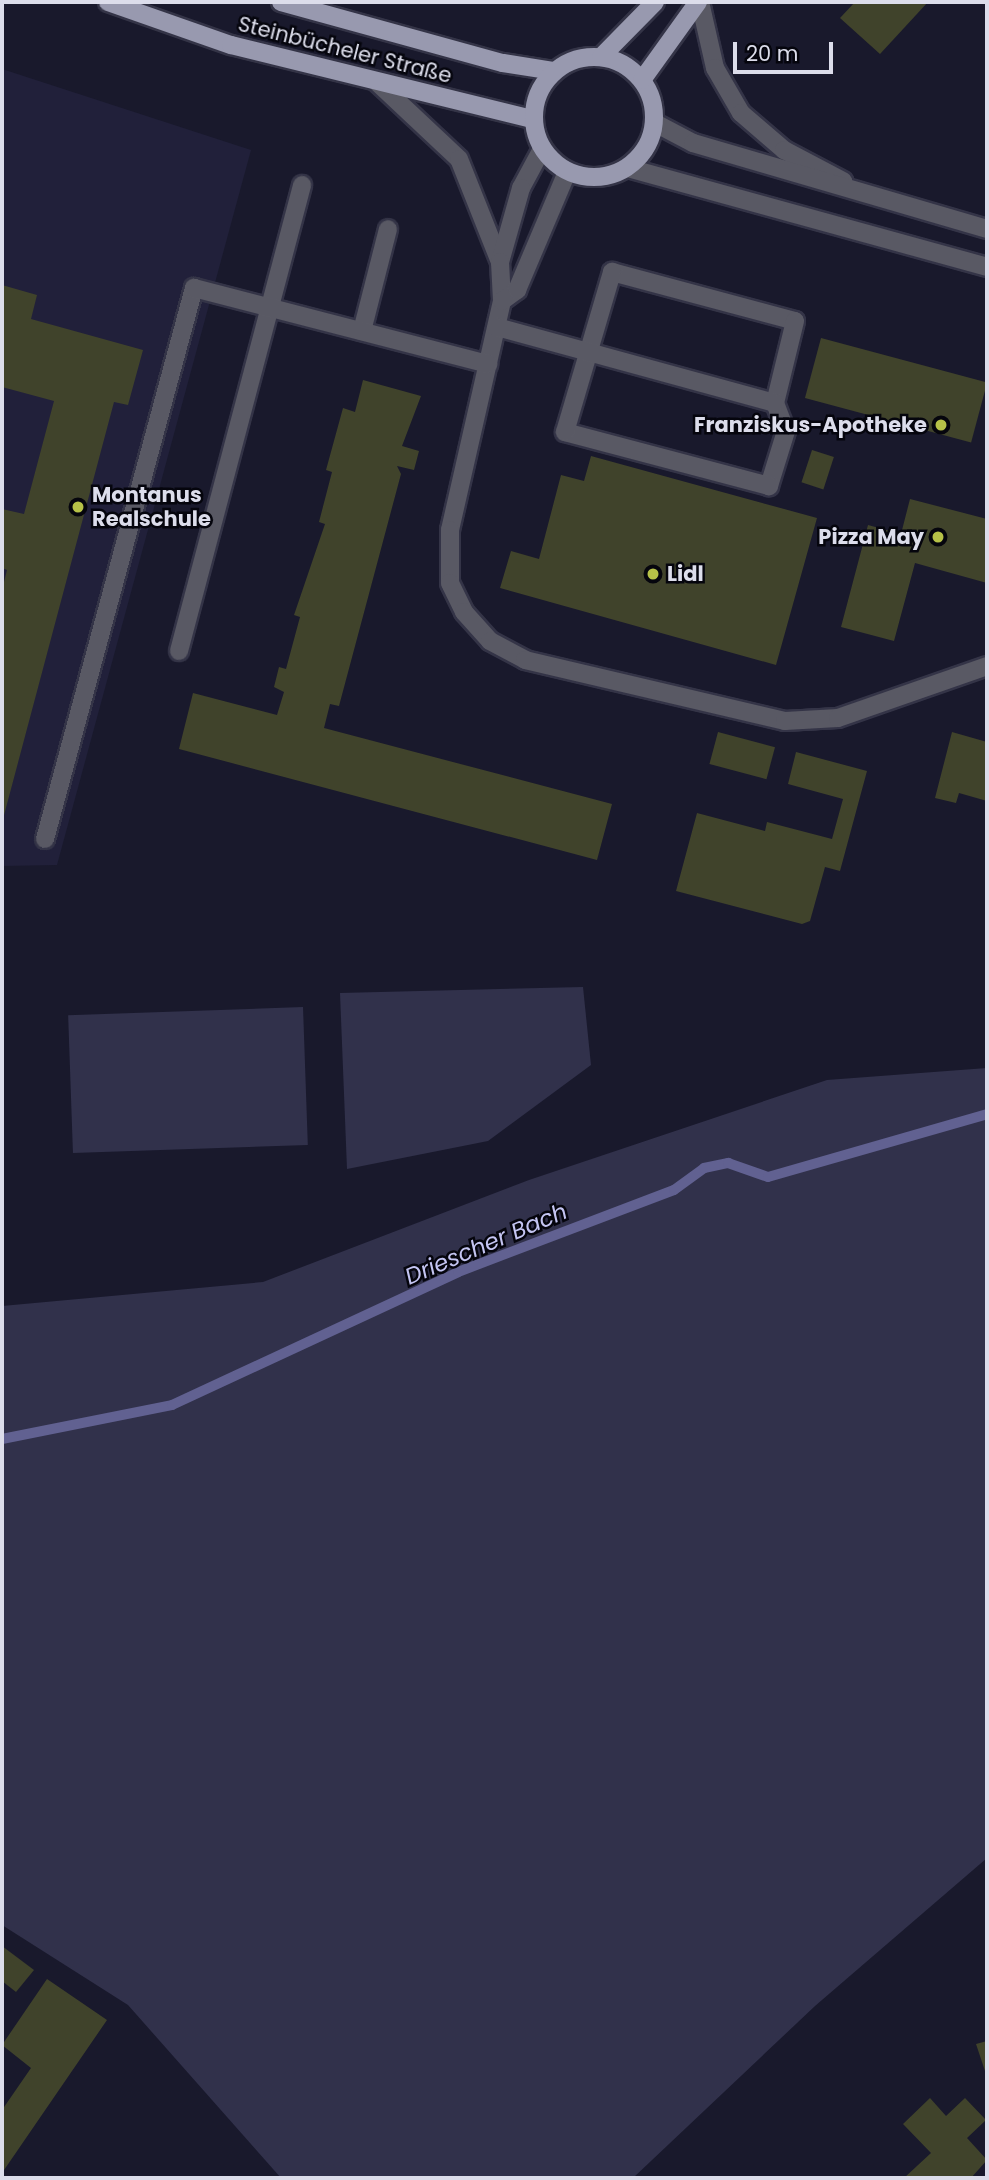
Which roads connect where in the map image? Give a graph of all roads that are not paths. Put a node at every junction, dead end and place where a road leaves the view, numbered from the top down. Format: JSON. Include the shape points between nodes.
{"nodes":[{"id":1,"x":108,"y":2,"type":"edge"},
{"id":2,"x":281,"y":2,"type":"edge"},
{"id":3,"x":655,"y":2,"type":"edge"},
{"id":4,"x":699,"y":2,"type":"edge"},
{"id":5,"x":601,"y":57,"type":"junction"},
{"id":6,"x":554,"y":71,"type":"junction"},
{"id":7,"x":642,"y":80,"type":"junction"},
{"id":8,"x":377,"y":82,"type":"junction"},
{"id":9,"x":533,"y":119,"type":"junction"},
{"id":10,"x":655,"y":123,"type":"junction"},
{"id":11,"x":542,"y":149,"type":"junction"},
{"id":12,"x":628,"y":169,"type":"junction"},
{"id":13,"x":567,"y":172,"type":"junction"},
{"id":14,"x":302,"y":185,"type":"dead end"},
{"id":15,"x":880,"y":201,"type":"junction"},
{"id":16,"x":388,"y":229,"type":"dead end"},
{"id":17,"x":987,"y":229,"type":"edge"},
{"id":18,"x":500,"y":262,"type":"junction"},
{"id":19,"x":987,"y":267,"type":"edge"},
{"id":20,"x":502,"y":301,"type":"junction"},
{"id":21,"x":271,"y":306,"type":"junction"},
{"id":22,"x":497,"y":327,"type":"junction"},
{"id":23,"x":362,"y":331,"type":"junction"},
{"id":24,"x":588,"y":353,"type":"junction"},
{"id":25,"x":488,"y":364,"type":"junction"},
{"id":26,"x":775,"y":403,"type":"junction"},
{"id":27,"x":179,"y":651,"type":"dead end"},
{"id":28,"x":987,"y":666,"type":"edge"},
{"id":29,"x":45,"y":839,"type":"dead end"}],
"edges":[{"from":1,"to":8,"type":"main road","name":"Steinbücheler Straße","via":[[231,45]]},
{"from":2,"to":6,"type":"main road","name":"Steinbücheler Straße","via":[[503,63]]},
{"from":3,"to":5,"type":"main road"},
{"from":4,"to":7,"type":"main road"},
{"from":4,"to":15,"type":"street","via":[[715,68],[741,113],[784,150]]},
{"from":5,"to":6,"type":"main road","via":[[573,60]]},
{"from":5,"to":7,"type":"main road","via":[[624,64]]},
{"from":6,"to":9,"type":"main road","via":[[537,96]]},
{"from":7,"to":10,"type":"main road"},
{"from":8,"to":9,"type":"main road","name":"Steinbücheler Straße"},
{"from":8,"to":18,"type":"street","via":[[459,159]]},
{"from":9,"to":11,"type":"main road"},
{"from":10,"to":12,"type":"main road","via":[[647,149]]},
{"from":10,"to":15,"type":"street","via":[[694,144]]},
{"from":11,"to":13,"type":"main road"},
{"from":11,"to":18,"type":"street","via":[[521,188]]},
{"from":12,"to":13,"type":"main road","via":[[587,178]]},
{"from":12,"to":19,"type":"street"},
{"from":13,"to":20,"type":"street","via":[[517,290]]},
{"from":14,"to":21,"type":"street"},
{"from":15,"to":17,"type":"street"},
{"from":16,"to":23,"type":"street"},
{"from":18,"to":20,"type":"street"},
{"from":20,"to":22,"type":"street"},
{"from":21,"to":23,"type":"street"},
{"from":21,"to":27,"type":"street"},
{"from":21,"to":29,"type":"street","via":[[194,288]]},
{"from":22,"to":24,"type":"street"},
{"from":22,"to":25,"type":"street"},
{"from":23,"to":25,"type":"street"},
{"from":24,"to":26,"type":"street"},
{"from":24,"to":26,"type":"street","via":[[611,272],[795,321]]},
{"from":24,"to":26,"type":"street","via":[[565,432],[769,486],[786,431]]},
{"from":25,"to":28,"type":"street","via":[[450,530],[450,583],[490,641],[525,660],[813,723]]}]}
